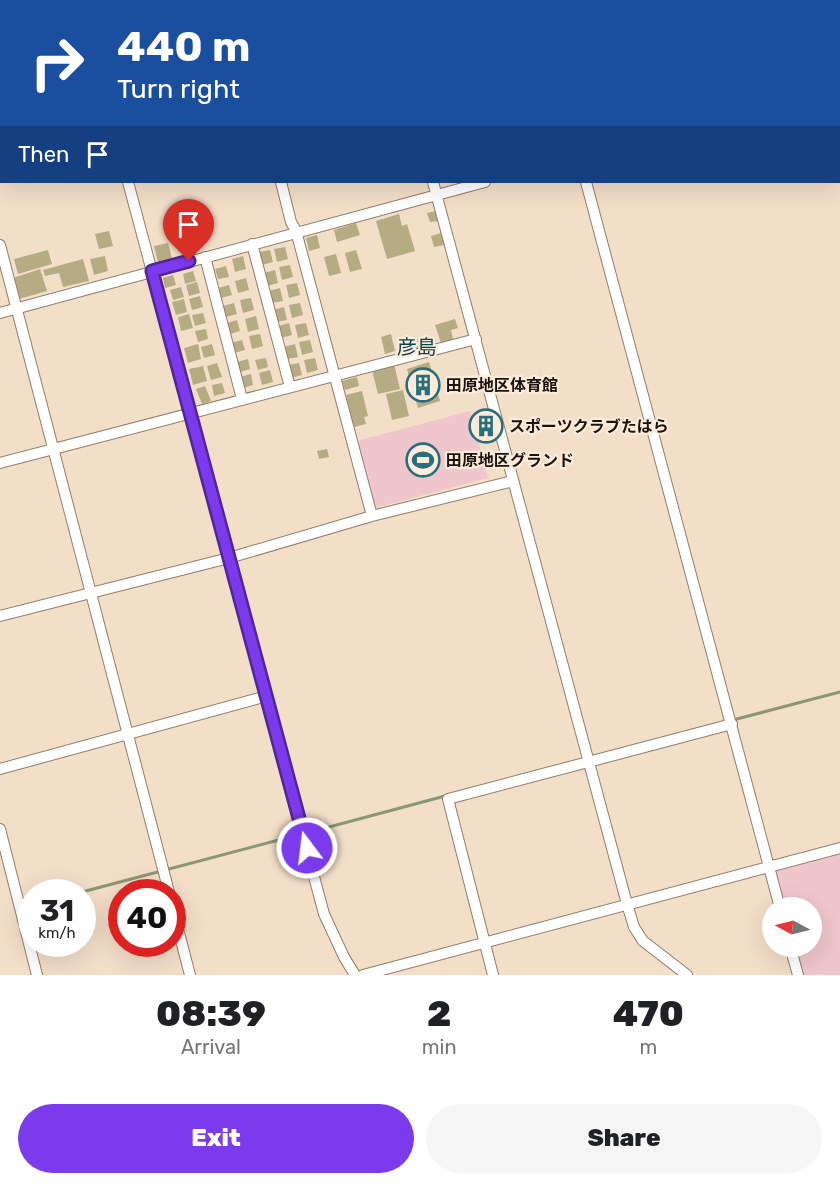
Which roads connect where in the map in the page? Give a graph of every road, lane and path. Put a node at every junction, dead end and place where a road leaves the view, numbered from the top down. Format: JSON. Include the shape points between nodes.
{"nodes":[{"id":1,"x":128,"y":183,"type":"edge"},
{"id":2,"x":281,"y":183,"type":"edge"},
{"id":3,"x":433,"y":183,"type":"edge"},
{"id":4,"x":481,"y":183,"type":"edge"},
{"id":5,"x":586,"y":183,"type":"edge"},
{"id":6,"x":436,"y":194,"type":"junction"},
{"id":7,"x":296,"y":231,"type":"junction"},
{"id":8,"x":252,"y":244,"type":"junction"},
{"id":9,"x":0,"y":245,"type":"edge"},
{"id":10,"x":205,"y":257,"type":"junction"},
{"id":11,"x":152,"y":271,"type":"junction"},
{"id":12,"x":18,"y":308,"type":"junction"},
{"id":13,"x":0,"y":313,"type":"edge"},
{"id":14,"x":476,"y":339,"type":"junction"},
{"id":15,"x":335,"y":376,"type":"junction"},
{"id":16,"x":290,"y":387,"type":"junction"},
{"id":17,"x":242,"y":399,"type":"junction"},
{"id":18,"x":190,"y":412,"type":"junction"},
{"id":19,"x":53,"y":450,"type":"junction"},
{"id":20,"x":0,"y":463,"type":"edge"},
{"id":21,"x":513,"y":481,"type":"junction"},
{"id":22,"x":372,"y":516,"type":"junction"},
{"id":23,"x":229,"y":558,"type":"junction"},
{"id":24,"x":90,"y":592,"type":"junction"},
{"id":25,"x":0,"y":616,"type":"edge"},
{"id":26,"x":267,"y":696,"type":"junction"},
{"id":27,"x":731,"y":722,"type":"junction"},
{"id":28,"x":128,"y":734,"type":"junction"},
{"id":29,"x":589,"y":759,"type":"junction"},
{"id":30,"x":0,"y":769,"type":"edge"},
{"id":31,"x":0,"y":829,"type":"edge"},
{"id":32,"x":840,"y":848,"type":"edge"},
{"id":33,"x":769,"y":867,"type":"junction"},
{"id":34,"x":165,"y":879,"type":"edge"},
{"id":35,"x":777,"y":897,"type":"edge"},
{"id":36,"x":627,"y":904,"type":"junction"},
{"id":37,"x":484,"y":942,"type":"junction"},
{"id":38,"x":185,"y":957,"type":"edge"},
{"id":39,"x":793,"y":957,"type":"edge"},
{"id":40,"x":37,"y":975,"type":"edge"},
{"id":41,"x":190,"y":975,"type":"edge"},
{"id":42,"x":355,"y":975,"type":"edge"},
{"id":43,"x":363,"y":975,"type":"edge"},
{"id":44,"x":493,"y":975,"type":"edge"},
{"id":45,"x":687,"y":975,"type":"edge"},
{"id":46,"x":798,"y":975,"type":"edge"}],
"edges":[{"from":1,"to":11,"type":"street"},
{"from":2,"to":7,"type":"street"},
{"from":3,"to":6,"type":"street"},
{"from":4,"to":6,"type":"street"},
{"from":5,"to":27,"type":"street"},
{"from":6,"to":7,"type":"street"},
{"from":6,"to":14,"type":"street"},
{"from":7,"to":8,"type":"street"},
{"from":7,"to":15,"type":"street"},
{"from":8,"to":10,"type":"street"},
{"from":8,"to":16,"type":"street"},
{"from":9,"to":12,"type":"street"},
{"from":10,"to":11,"type":"street"},
{"from":10,"to":17,"type":"street"},
{"from":11,"to":12,"type":"street"},
{"from":11,"to":18,"type":"street"},
{"from":12,"to":13,"type":"street"},
{"from":12,"to":19,"type":"street"},
{"from":14,"to":15,"type":"street"},
{"from":14,"to":21,"type":"street"},
{"from":15,"to":16,"type":"street"},
{"from":15,"to":22,"type":"street"},
{"from":16,"to":17,"type":"street"},
{"from":17,"to":18,"type":"street"},
{"from":18,"to":19,"type":"street"},
{"from":18,"to":23,"type":"street"},
{"from":19,"to":20,"type":"street"},
{"from":19,"to":24,"type":"street"},
{"from":21,"to":22,"type":"street"},
{"from":21,"to":29,"type":"street"},
{"from":22,"to":23,"type":"street"},
{"from":23,"to":24,"type":"street"},
{"from":23,"to":26,"type":"street"},
{"from":24,"to":25,"type":"street"},
{"from":24,"to":28,"type":"street"},
{"from":26,"to":28,"type":"street"},
{"from":26,"to":42,"type":"street","via":[[324,914]]},
{"from":27,"to":29,"type":"street"},
{"from":27,"to":33,"type":"street"},
{"from":28,"to":30,"type":"street"},
{"from":28,"to":34,"type":"street"},
{"from":29,"to":36,"type":"street"},
{"from":29,"to":37,"type":"street","via":[[448,799]]},
{"from":31,"to":40,"type":"street"},
{"from":32,"to":33,"type":"street"},
{"from":33,"to":35,"type":"street"},
{"from":33,"to":36,"type":"street"},
{"from":36,"to":37,"type":"street"},
{"from":36,"to":45,"type":"street","via":[[643,941]]},
{"from":37,"to":43,"type":"street"},
{"from":37,"to":44,"type":"street"},
{"from":38,"to":41,"type":"street"},
{"from":39,"to":46,"type":"street"}]}
